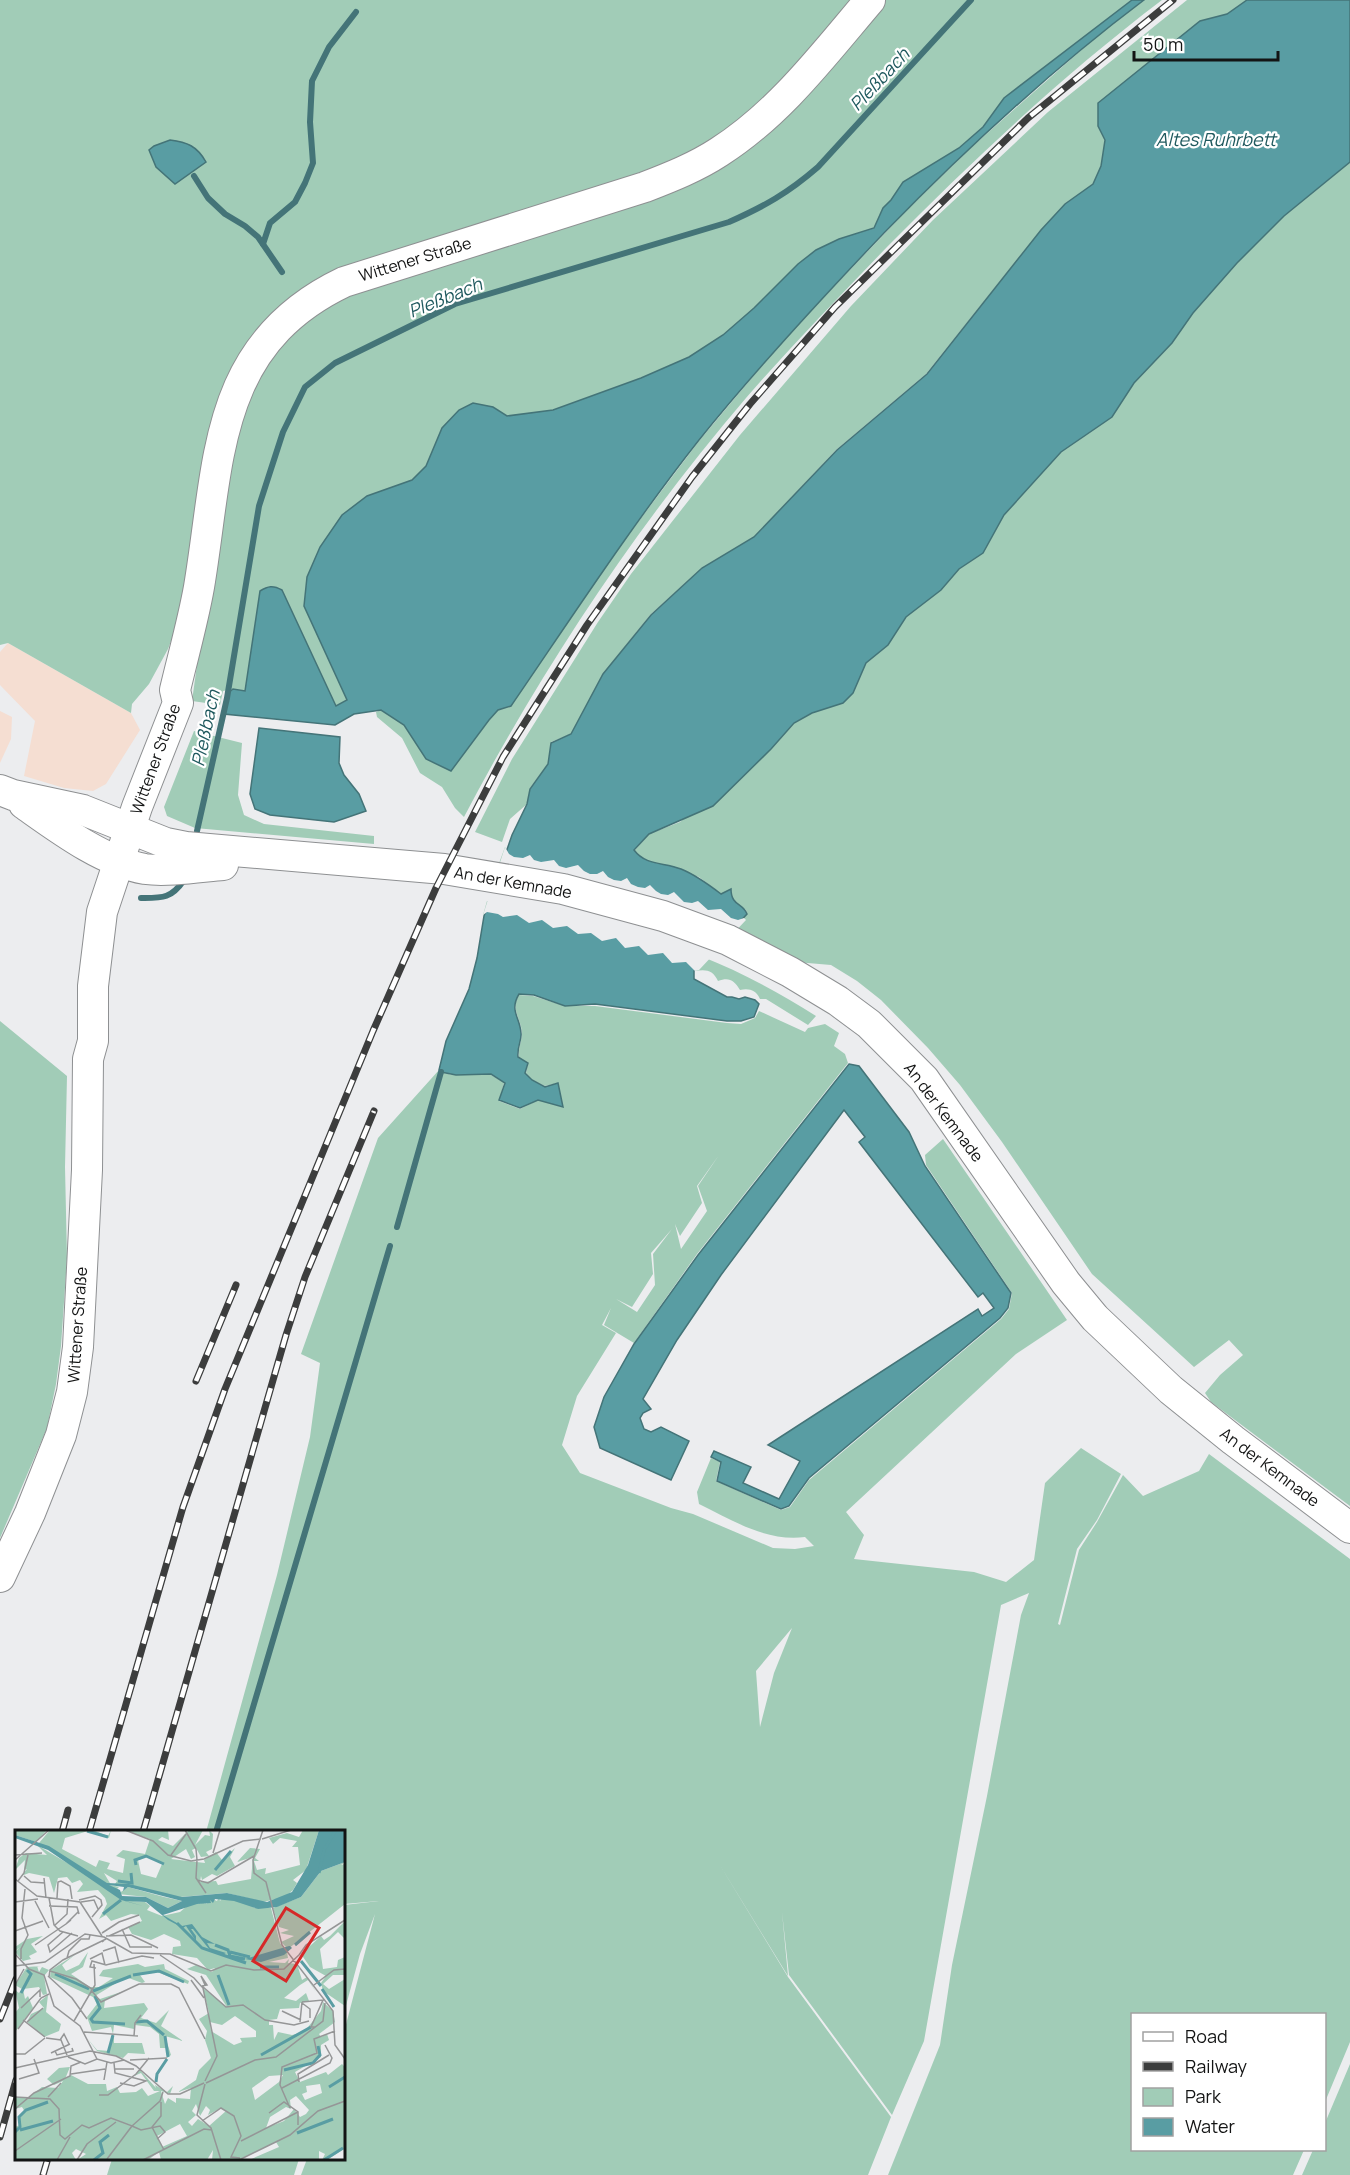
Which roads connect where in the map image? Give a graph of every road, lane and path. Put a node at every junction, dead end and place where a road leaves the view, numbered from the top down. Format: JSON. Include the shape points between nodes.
{"nodes":[{"id":1,"x":870,"y":0,"type":"edge"},
{"id":2,"x":6,"y":792,"type":"edge"},
{"id":3,"x":122,"y":825,"type":"junction"},
{"id":4,"x":288,"y":857,"type":"junction"},
{"id":5,"x":112,"y":858,"type":"junction"},
{"id":6,"x":1350,"y":1528,"type":"edge"},
{"id":7,"x":0,"y":1577,"type":"edge"}],
"edges":[{"from":1,"to":3,"type":"main road","name":"Wittener Straße","via":[[771,112],[708,159],[645,187],[360,275],[318,294],[275,330],[255,356],[229,409],[199,589],[176,690],[178,703]]},
{"from":2,"to":3,"type":"main road","name":"An der Kemnade","via":[[83,810]]},
{"from":2,"to":5,"type":"main road","name":"An der Kemnade"},
{"from":3,"to":4,"type":"main road","name":"An der Kemnade","via":[[186,847]]},
{"from":3,"to":5,"type":"main road","name":"Wittener Straße"},
{"from":4,"to":5,"type":"main road","name":"An der Kemnade","via":[[234,865],[145,869]]},
{"from":4,"to":6,"type":"main road","name":"An der Kemnade","via":[[435,868],[563,889],[663,916],[728,940],[838,1001],[869,1024],[924,1080],[1066,1283],[1095,1318],[1171,1390]]},
{"from":5,"to":7,"type":"main road","name":"Wittener Straße","via":[[93,986],[78,1347],[72,1392],[61,1436]]}]}
